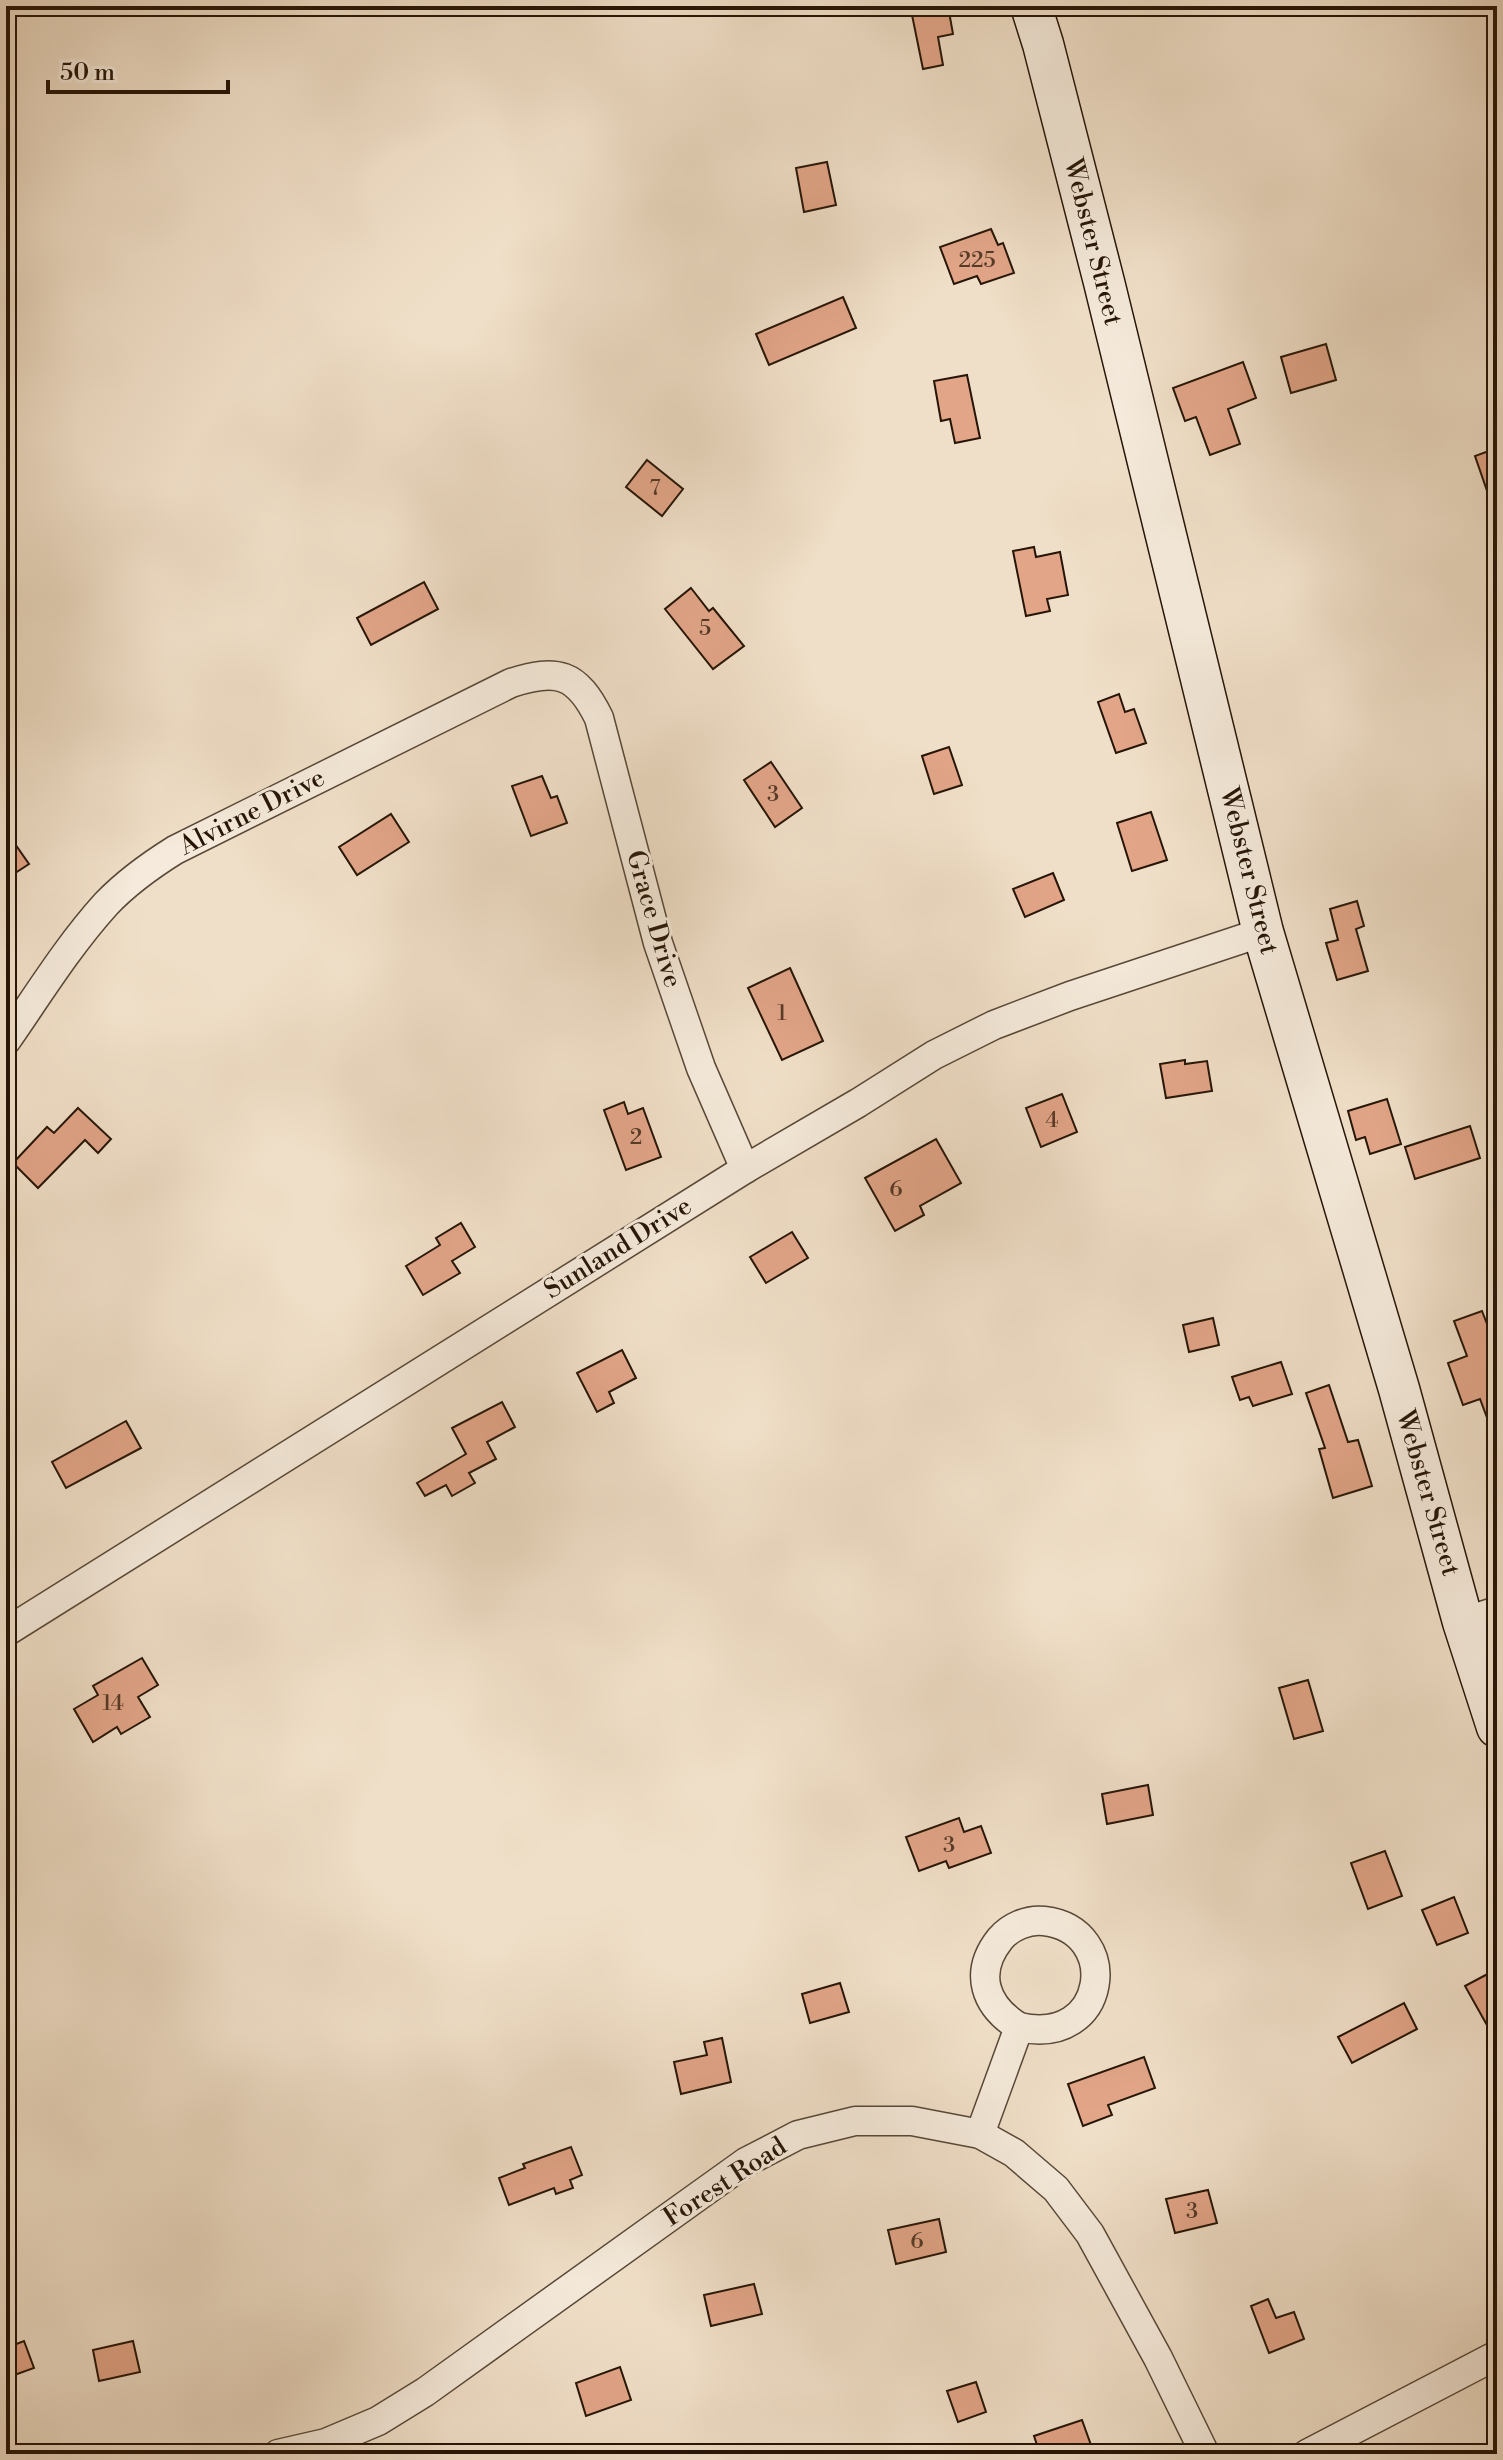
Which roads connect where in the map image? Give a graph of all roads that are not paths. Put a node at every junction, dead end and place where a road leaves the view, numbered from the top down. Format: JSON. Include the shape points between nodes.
{"nodes":[{"id":1,"x":1031,"y":6,"type":"edge"},
{"id":2,"x":563,"y":676,"type":"joint"},
{"id":3,"x":1263,"y":932,"type":"junction"},
{"id":4,"x":6,"y":1041,"type":"edge"},
{"id":5,"x":745,"y":1169,"type":"junction"},
{"id":6,"x":1480,"y":1616,"type":"edge"},
{"id":7,"x":6,"y":1632,"type":"edge"},
{"id":8,"x":1497,"y":1727,"type":"edge"},
{"id":9,"x":1019,"y":2027,"type":"dead end"},
{"id":10,"x":980,"y":2134,"type":"junction"},
{"id":11,"x":1497,"y":2355,"type":"edge"},
{"id":12,"x":278,"y":2454,"type":"edge"},
{"id":13,"x":1205,"y":2454,"type":"edge"},
{"id":14,"x":1307,"y":2454,"type":"edge"}],
"edges":[{"from":1,"to":3,"type":"main road","name":"Webster Street"},
{"from":2,"to":4,"type":"street","name":"Alvirne Drive","via":[[538,675],[511,683],[163,858],[108,902]]},
{"from":2,"to":5,"type":"street","name":"Grace Drive","via":[[582,690],[599,718],[666,966],[701,1068]]},
{"from":3,"to":5,"type":"street","name":"Sunland Drive","via":[[994,1025],[934,1055]]},
{"from":3,"to":6,"type":"main road","name":"Webster Street","via":[[1394,1374]]},
{"from":5,"to":7,"type":"street","name":"Sunland Drive"},
{"from":6,"to":8,"type":"main road","name":"Webster Street"},
{"from":9,"to":10,"type":"street"},
{"from":10,"to":12,"type":"street","name":"Forest Road","via":[[912,2121],[855,2121],[798,2135],[746,2162],[378,2421],[326,2443]]},
{"from":10,"to":13,"type":"street","name":"Forest Road","via":[[1014,2153],[1056,2189],[1090,2234]]},
{"from":11,"to":14,"type":"street"}]}
